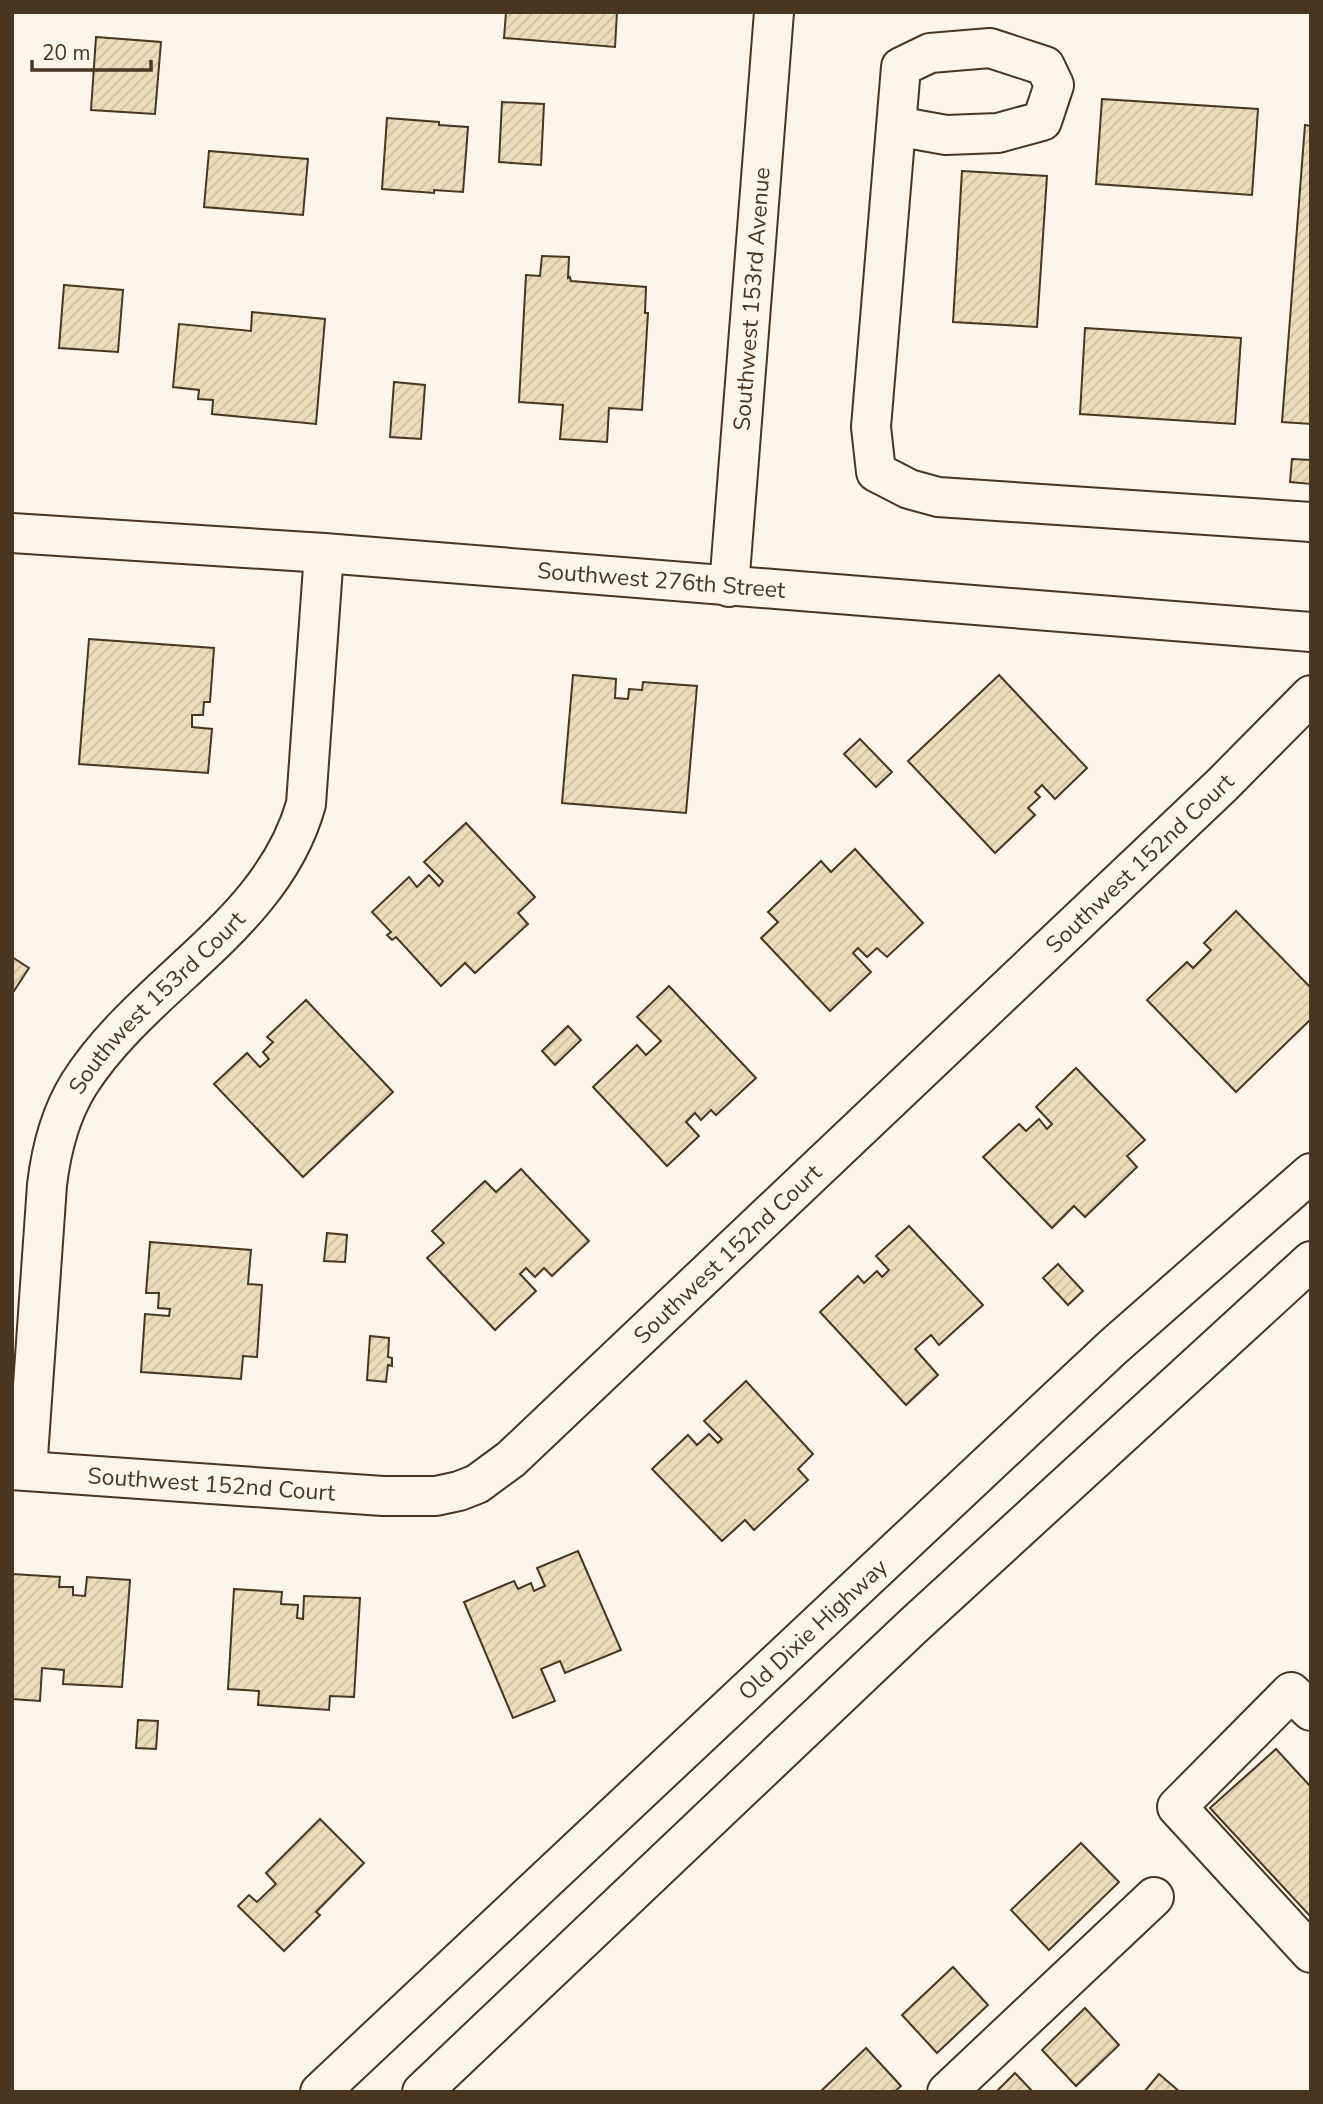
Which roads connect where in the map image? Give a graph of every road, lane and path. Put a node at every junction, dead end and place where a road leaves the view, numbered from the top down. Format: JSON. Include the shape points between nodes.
{"nodes":[{"id":1,"x":774,"y":12,"type":"edge"},
{"id":2,"x":896,"y":127,"type":"dead end"},
{"id":3,"x":1311,"y":522,"type":"edge"},
{"id":4,"x":12,"y":533,"type":"edge"},
{"id":5,"x":324,"y":553,"type":"junction"},
{"id":6,"x":729,"y":587,"type":"junction"},
{"id":7,"x":1311,"y":632,"type":"edge"},
{"id":8,"x":1311,"y":695,"type":"edge"},
{"id":9,"x":1311,"y":1173,"type":"edge"},
{"id":10,"x":1311,"y":1261,"type":"edge"},
{"id":11,"x":19,"y":1470,"type":"edge"},
{"id":12,"x":1311,"y":1711,"type":"edge"},
{"id":13,"x":1154,"y":1898,"type":"dead end"},
{"id":14,"x":1311,"y":1953,"type":"edge"},
{"id":15,"x":320,"y":2092,"type":"edge"},
{"id":16,"x":422,"y":2092,"type":"edge"},
{"id":17,"x":947,"y":2092,"type":"edge"}],
"edges":[{"from":1,"to":6,"type":"street","name":"Southwest 153rd Avenue"},
{"from":2,"to":3,"type":"street","via":[[871,427],[876,472],[938,497]]},
{"from":4,"to":5,"type":"street","name":"Southwest 276th Street"},
{"from":5,"to":6,"type":"street","name":"Southwest 276th Street"},
{"from":5,"to":11,"type":"street","name":"Southwest 153rd Court","via":[[306,804],[291,846],[253,901],[96,1059],[78,1086],[55,1142]]},
{"from":6,"to":7,"type":"street","name":"Southwest 276th Street"},
{"from":8,"to":11,"type":"street","name":"Southwest 152nd Court","via":[[511,1460],[477,1484],[436,1496],[383,1496]]},
{"from":9,"to":15,"type":"street","name":"Old Dixie Highway","via":[[1113,1347]]},
{"from":10,"to":16,"type":"street","via":[[914,1626]]},
{"from":12,"to":14,"type":"street","via":[[1291,1692],[1177,1807]]},
{"from":13,"to":17,"type":"street"}]}
